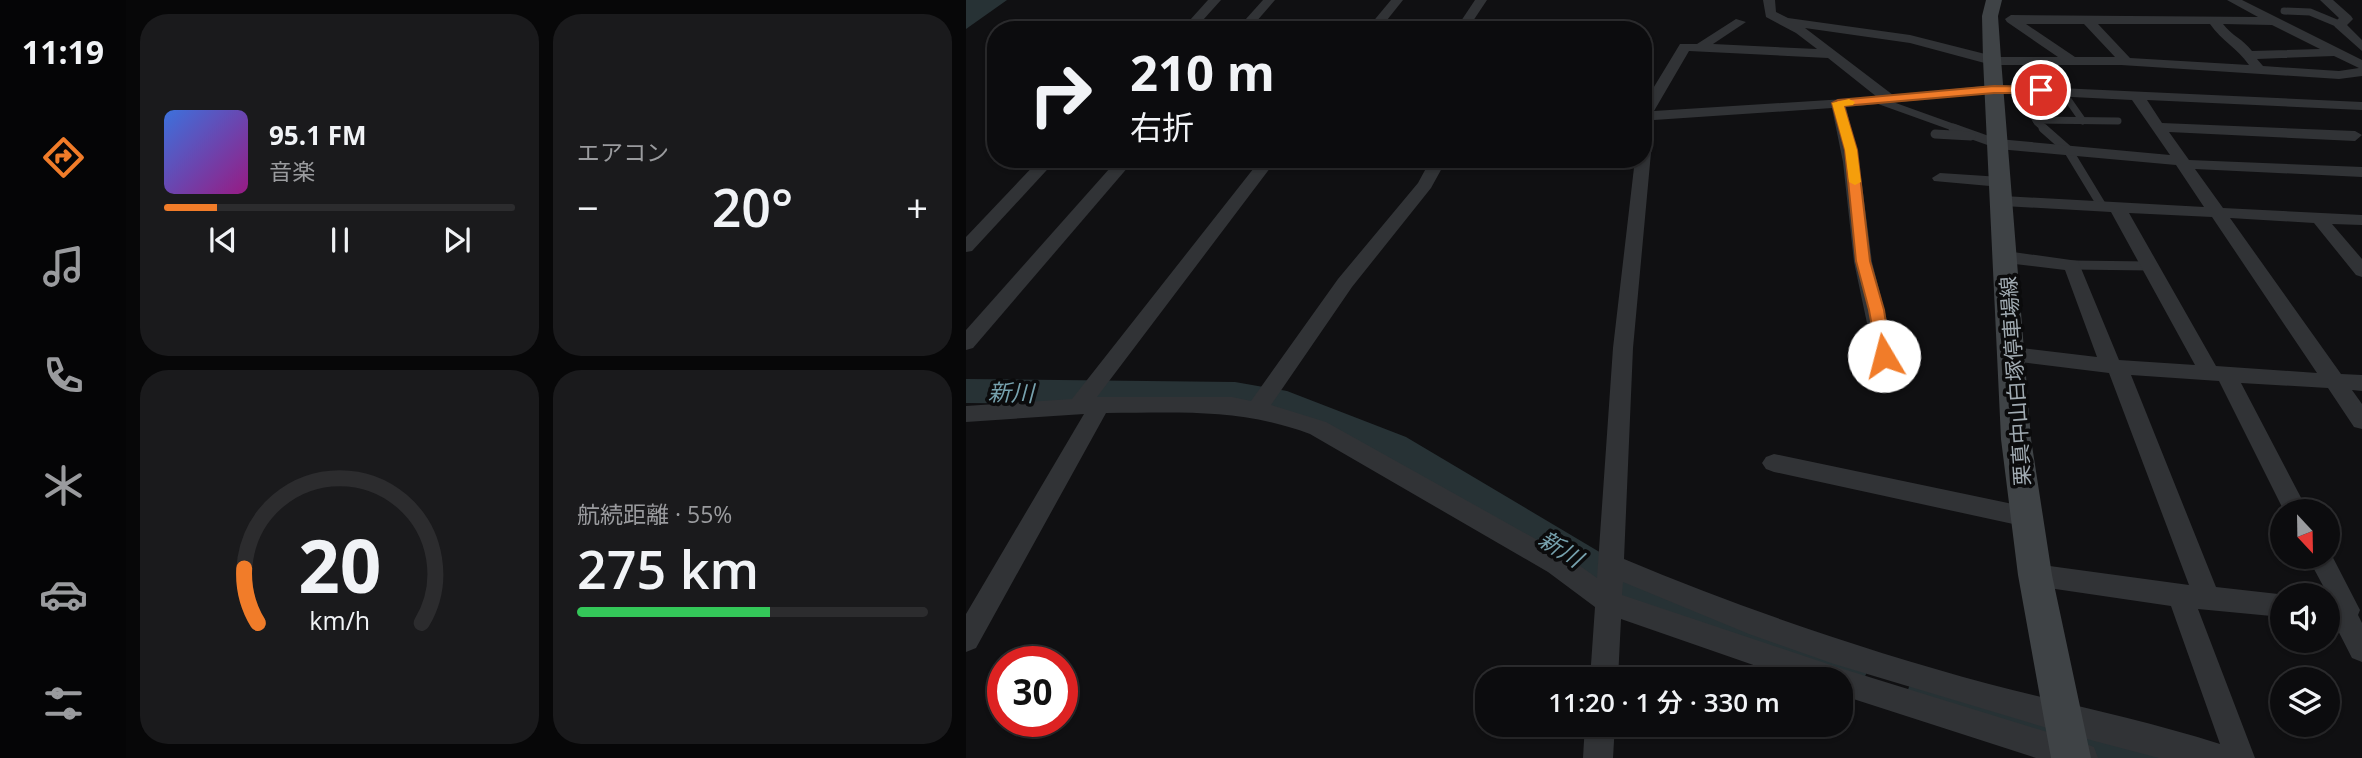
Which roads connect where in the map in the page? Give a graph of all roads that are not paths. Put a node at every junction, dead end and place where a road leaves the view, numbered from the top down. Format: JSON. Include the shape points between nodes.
{"nodes":[{"id":1,"x":1215,"y":0,"type":"edge"},
{"id":2,"x":1269,"y":0,"type":"edge"},
{"id":3,"x":1397,"y":0,"type":"edge"},
{"id":4,"x":1481,"y":0,"type":"edge"},
{"id":5,"x":1769,"y":0,"type":"edge"},
{"id":6,"x":2233,"y":0,"type":"edge"},
{"id":7,"x":2326,"y":0,"type":"edge"},
{"id":8,"x":1994,"y":3,"type":"edge"},
{"id":9,"x":2282,"y":16,"type":"junction"},
{"id":10,"x":2012,"y":20,"type":"junction"},
{"id":11,"x":2087,"y":20,"type":"junction"},
{"id":12,"x":1195,"y":21,"type":"edge"},
{"id":13,"x":1250,"y":21,"type":"edge"},
{"id":14,"x":1380,"y":21,"type":"edge"},
{"id":15,"x":1467,"y":21,"type":"edge"},
{"id":16,"x":2214,"y":21,"type":"junction"},
{"id":17,"x":1740,"y":22,"type":"dead end"},
{"id":18,"x":1788,"y":22,"type":"junction"},
{"id":19,"x":2339,"y":24,"type":"junction"},
{"id":20,"x":2362,"y":47,"type":"edge"},
{"id":21,"x":1697,"y":49,"type":"junction"},
{"id":22,"x":2338,"y":52,"type":"junction"},
{"id":23,"x":1830,"y":54,"type":"junction"},
{"id":24,"x":2248,"y":55,"type":"junction"},
{"id":25,"x":1992,"y":60,"type":"junction"},
{"id":26,"x":2073,"y":61,"type":"junction"},
{"id":27,"x":2127,"y":62,"type":"junction"},
{"id":28,"x":2362,"y":65,"type":"edge"},
{"id":29,"x":2260,"y":70,"type":"junction"},
{"id":30,"x":2362,"y":72,"type":"edge"},
{"id":31,"x":1994,"y":89,"type":"junction"},
{"id":32,"x":2019,"y":90,"type":"junction"},
{"id":33,"x":2063,"y":91,"type":"junction"},
{"id":34,"x":2111,"y":93,"type":"junction"},
{"id":35,"x":2136,"y":94,"type":"junction"},
{"id":36,"x":1885,"y":100,"type":"junction"},
{"id":37,"x":1652,"y":102,"type":"edge"},
{"id":38,"x":1838,"y":103,"type":"junction"},
{"id":39,"x":2325,"y":104,"type":"junction"},
{"id":40,"x":2362,"y":106,"type":"edge"},
{"id":41,"x":1652,"y":116,"type":"edge"},
{"id":42,"x":2036,"y":120,"type":"junction"},
{"id":43,"x":2083,"y":121,"type":"junction"},
{"id":44,"x":2118,"y":121,"type":"dead end"},
{"id":45,"x":2158,"y":127,"type":"junction"},
{"id":46,"x":1935,"y":134,"type":"dead end"},
{"id":47,"x":2359,"y":139,"type":"edge"},
{"id":48,"x":1989,"y":140,"type":"junction"},
{"id":49,"x":2068,"y":150,"type":"junction"},
{"id":50,"x":2182,"y":162,"type":"junction"},
{"id":51,"x":1041,"y":168,"type":"edge"},
{"id":52,"x":1119,"y":168,"type":"edge"},
{"id":53,"x":1262,"y":168,"type":"edge"},
{"id":54,"x":1434,"y":168,"type":"edge"},
{"id":55,"x":1642,"y":168,"type":"edge"},
{"id":56,"x":2362,"y":172,"type":"edge"},
{"id":57,"x":1940,"y":178,"type":"dead end"},
{"id":58,"x":2002,"y":192,"type":"junction"},
{"id":59,"x":2110,"y":207,"type":"junction"},
{"id":60,"x":2218,"y":212,"type":"junction"},
{"id":61,"x":2318,"y":218,"type":"junction"},
{"id":62,"x":2362,"y":220,"type":"edge"},
{"id":63,"x":966,"y":247,"type":"edge"},
{"id":64,"x":2007,"y":257,"type":"junction"},
{"id":65,"x":2072,"y":265,"type":"junction"},
{"id":66,"x":2150,"y":266,"type":"junction"},
{"id":67,"x":2362,"y":271,"type":"edge"},
{"id":68,"x":966,"y":343,"type":"edge"},
{"id":69,"x":2013,"y":354,"type":"junction"},
{"id":70,"x":1884,"y":356,"type":"dead end"},
{"id":71,"x":2114,"y":366,"type":"junction"},
{"id":72,"x":2218,"y":374,"type":"junction"},
{"id":73,"x":2335,"y":382,"type":"junction"},
{"id":74,"x":2362,"y":383,"type":"edge"},
{"id":75,"x":1088,"y":400,"type":"junction"},
{"id":76,"x":1261,"y":403,"type":"junction"},
{"id":77,"x":966,"y":414,"type":"edge"},
{"id":78,"x":2362,"y":421,"type":"edge"},
{"id":79,"x":1774,"y":463,"type":"dead end"},
{"id":80,"x":2289,"y":499,"type":"edge"},
{"id":81,"x":2027,"y":517,"type":"junction"},
{"id":82,"x":1611,"y":565,"type":"junction"},
{"id":83,"x":2325,"y":569,"type":"edge"},
{"id":84,"x":2035,"y":575,"type":"junction"},
{"id":85,"x":2194,"y":597,"type":"junction"},
{"id":86,"x":1611,"y":602,"type":"junction"},
{"id":87,"x":2270,"y":604,"type":"edge"},
{"id":88,"x":2344,"y":609,"type":"edge"},
{"id":89,"x":966,"y":639,"type":"edge"},
{"id":90,"x":2362,"y":649,"type":"edge"},
{"id":91,"x":1605,"y":667,"type":"edge"},
{"id":92,"x":1799,"y":667,"type":"edge"},
{"id":93,"x":1853,"y":684,"type":"edge"},
{"id":94,"x":1599,"y":737,"type":"edge"},
{"id":95,"x":2071,"y":743,"type":"edge"},
{"id":96,"x":1598,"y":758,"type":"edge"},
{"id":97,"x":2218,"y":758,"type":"edge"},
{"id":98,"x":2240,"y":758,"type":"edge"}],
"edges":[{"from":1,"to":12,"type":"street"},
{"from":2,"to":13,"type":"street"},
{"from":3,"to":14,"type":"street"},
{"from":4,"to":15,"type":"street"},
{"from":5,"to":18,"type":"street","via":[[1770,14]]},
{"from":6,"to":9,"type":"street"},
{"from":7,"to":19,"type":"street","via":[[2347,19]]},
{"from":8,"to":10,"type":"street"},
{"from":8,"to":25,"type":"main road","name":"栗真中山白塚停車場線","via":[[1990,16]]},
{"from":9,"to":16,"type":"street"},
{"from":9,"to":19,"type":"lane","via":[[2310,12]]},
{"from":9,"to":22,"type":"street"},
{"from":10,"to":11,"type":"street"},
{"from":10,"to":26,"type":"street"},
{"from":11,"to":16,"type":"street"},
{"from":11,"to":27,"type":"street"},
{"from":16,"to":24,"type":"street","via":[[2228,40],[2241,45]]},
{"from":17,"to":21,"type":"street"},
{"from":18,"to":23,"type":"street"},
{"from":18,"to":25,"type":"street","via":[[1910,39]]},
{"from":19,"to":20,"type":"street"},
{"from":21,"to":23,"type":"street"},
{"from":21,"to":37,"type":"street","via":[[1685,47]]},
{"from":22,"to":24,"type":"street"},
{"from":22,"to":28,"type":"street"},
{"from":23,"to":36,"type":"street"},
{"from":24,"to":29,"type":"street"},
{"from":25,"to":26,"type":"street"},
{"from":25,"to":31,"type":"main road","name":"栗真中山白塚停車場線"},
{"from":26,"to":27,"type":"street"},
{"from":26,"to":34,"type":"street"},
{"from":27,"to":29,"type":"street"},
{"from":29,"to":30,"type":"street"},
{"from":31,"to":32,"type":"street"},
{"from":31,"to":36,"type":"street"},
{"from":31,"to":48,"type":"main road","name":"栗真中山白塚停車場線"},
{"from":32,"to":33,"type":"street"},
{"from":32,"to":42,"type":"lane"},
{"from":33,"to":34,"type":"street"},
{"from":33,"to":43,"type":"lane"},
{"from":34,"to":35,"type":"street"},
{"from":35,"to":39,"type":"street"},
{"from":35,"to":45,"type":"street"},
{"from":36,"to":38,"type":"street"},
{"from":36,"to":48,"type":"lane"},
{"from":38,"to":41,"type":"street"},
{"from":38,"to":70,"type":"street","via":[[1851,150],[1863,261]]},
{"from":39,"to":40,"type":"street"},
{"from":39,"to":47,"type":"street"},
{"from":42,"to":43,"type":"lane"},
{"from":42,"to":49,"type":"lane"},
{"from":43,"to":44,"type":"lane"},
{"from":45,"to":47,"type":"street"},
{"from":45,"to":50,"type":"street"},
{"from":46,"to":48,"type":"lane"},
{"from":48,"to":49,"type":"street"},
{"from":48,"to":58,"type":"main road","name":"栗真中山白塚停車場線"},
{"from":49,"to":50,"type":"street"},
{"from":49,"to":59,"type":"lane"},
{"from":50,"to":56,"type":"street"},
{"from":50,"to":60,"type":"street"},
{"from":51,"to":63,"type":"street"},
{"from":52,"to":68,"type":"street"},
{"from":53,"to":75,"type":"street"},
{"from":54,"to":76,"type":"street"},
{"from":55,"to":82,"type":"street","via":[[1623,348]]},
{"from":57,"to":58,"type":"street"},
{"from":58,"to":59,"type":"street"},
{"from":58,"to":64,"type":"main road","name":"栗真中山白塚停車場線"},
{"from":59,"to":60,"type":"street"},
{"from":59,"to":66,"type":"street"},
{"from":60,"to":61,"type":"street"},
{"from":60,"to":73,"type":"street"},
{"from":61,"to":62,"type":"street"},
{"from":61,"to":67,"type":"street"},
{"from":64,"to":65,"type":"street"},
{"from":64,"to":69,"type":"main road","name":"栗真中山白塚停車場線"},
{"from":65,"to":66,"type":"lane"},
{"from":65,"to":71,"type":"street"},
{"from":66,"to":72,"type":"street"},
{"from":69,"to":71,"type":"street"},
{"from":69,"to":81,"type":"main road","name":"栗真中山白塚停車場線","via":[[2016,439]]},
{"from":71,"to":72,"type":"street"},
{"from":71,"to":85,"type":"street"},
{"from":72,"to":73,"type":"street"},
{"from":72,"to":80,"type":"street"},
{"from":73,"to":74,"type":"street"},
{"from":73,"to":78,"type":"street"},
{"from":75,"to":76,"type":"street"},
{"from":75,"to":77,"type":"street"},
{"from":75,"to":89,"type":"street"},
{"from":76,"to":86,"type":"street","via":[[1318,428],[1557,564]]},
{"from":79,"to":81,"type":"street"},
{"from":81,"to":84,"type":"main road","name":"栗真中山白塚停車場線"},
{"from":82,"to":86,"type":"street"},
{"from":82,"to":95,"type":"street","via":[[1670,592]]},
{"from":83,"to":88,"type":"street"},
{"from":84,"to":85,"type":"street"},
{"from":84,"to":95,"type":"main road","name":"栗真中山白塚停車場線"},
{"from":85,"to":87,"type":"street"},
{"from":85,"to":98,"type":"street"},
{"from":86,"to":91,"type":"street"},
{"from":86,"to":92,"type":"street"},
{"from":88,"to":90,"type":"street"},
{"from":93,"to":95,"type":"street"},
{"from":94,"to":96,"type":"street"},
{"from":95,"to":97,"type":"street"}]}
